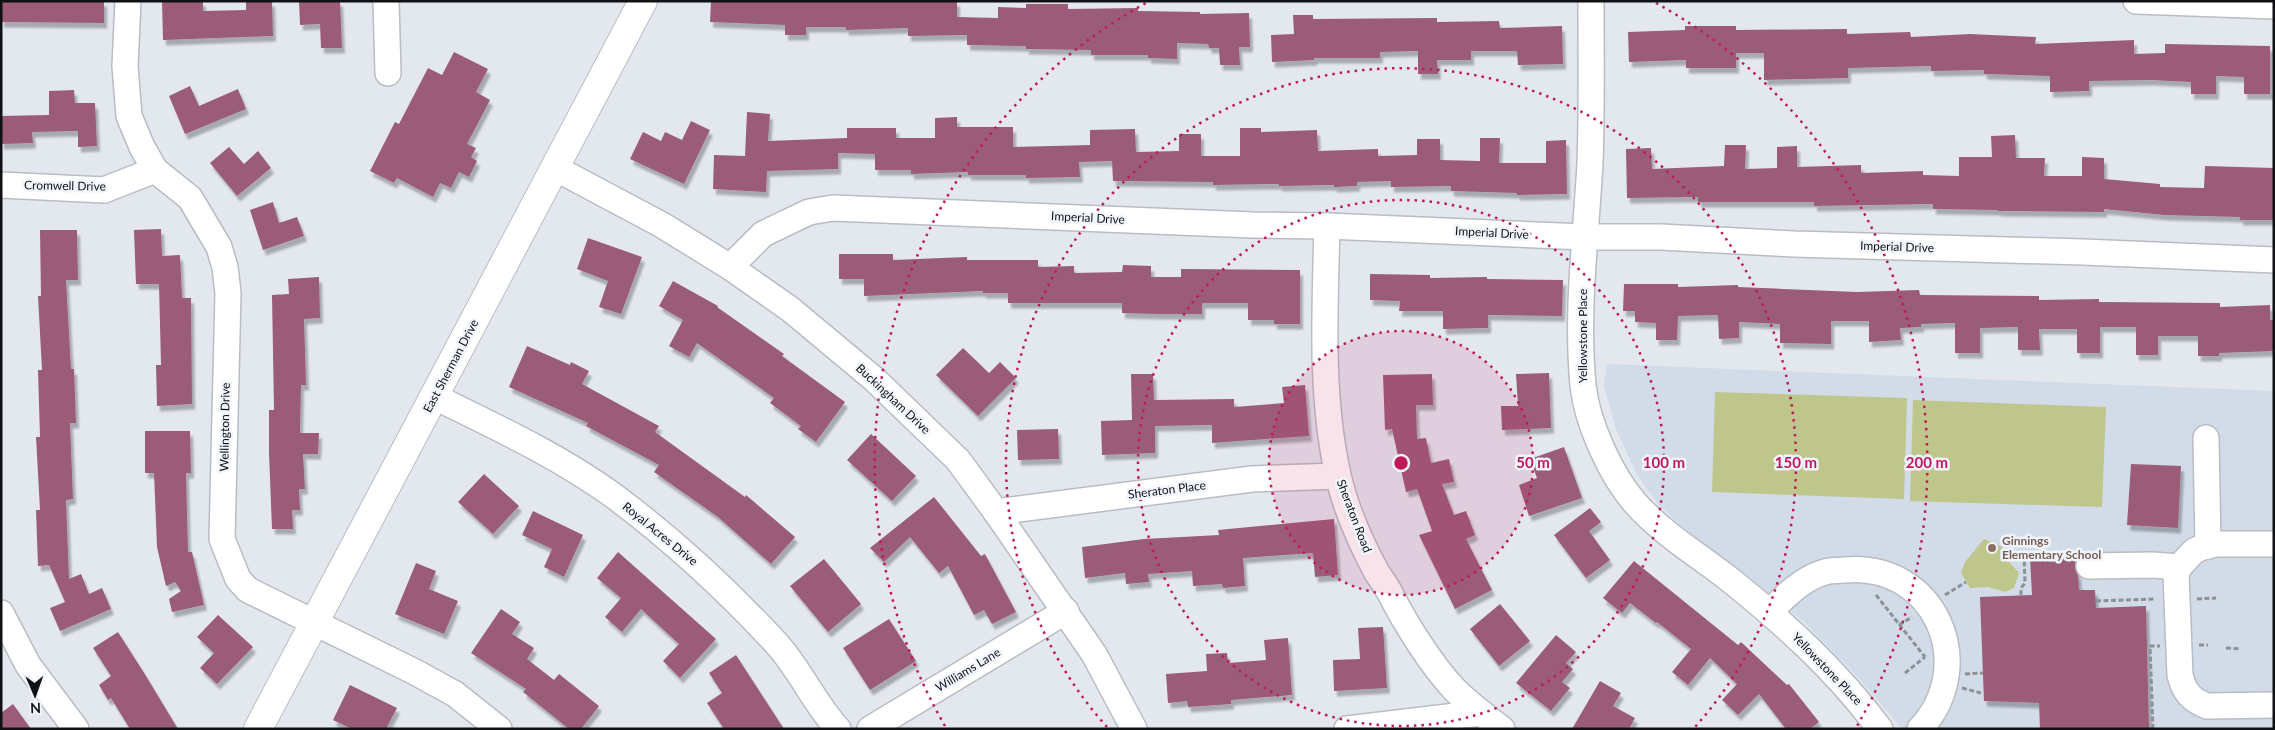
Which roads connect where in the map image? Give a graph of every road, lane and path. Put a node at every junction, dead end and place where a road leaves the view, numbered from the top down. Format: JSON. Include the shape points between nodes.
{"nodes":[{"id":1,"x":128,"y":1,"type":"edge"},
{"id":2,"x":386,"y":1,"type":"edge"},
{"id":3,"x":643,"y":1,"type":"edge"},
{"id":4,"x":1591,"y":1,"type":"edge"},
{"id":5,"x":2136,"y":1,"type":"edge"},
{"id":6,"x":2274,"y":6,"type":"edge"},
{"id":7,"x":388,"y":73,"type":"dead end"},
{"id":8,"x":555,"y":168,"type":"junction"},
{"id":9,"x":155,"y":170,"type":"junction"},
{"id":10,"x":1,"y":185,"type":"edge"},
{"id":11,"x":1327,"y":226,"type":"junction"},
{"id":12,"x":1585,"y":237,"type":"junction"},
{"id":13,"x":2274,"y":260,"type":"edge"},
{"id":14,"x":730,"y":267,"type":"junction"},
{"id":15,"x":435,"y":397,"type":"junction"},
{"id":16,"x":2206,"y":438,"type":"dead end"},
{"id":17,"x":1338,"y":476,"type":"junction"},
{"id":18,"x":996,"y":512,"type":"junction"},
{"id":19,"x":2274,"y":544,"type":"edge"},
{"id":20,"x":2208,"y":546,"type":"junction"},
{"id":21,"x":2083,"y":560,"type":"joint"},
{"id":22,"x":2179,"y":567,"type":"junction"},
{"id":23,"x":1856,"y":569,"type":"junction"},
{"id":24,"x":1966,"y":582,"type":"dead end"},
{"id":25,"x":2021,"y":596,"type":"dead end"},
{"id":26,"x":1940,"y":598,"type":"dead end"},
{"id":27,"x":2216,"y":598,"type":"dead end"},
{"id":28,"x":2158,"y":599,"type":"dead end"},
{"id":29,"x":2188,"y":599,"type":"dead end"},
{"id":30,"x":2096,"y":601,"type":"dead end"},
{"id":31,"x":1066,"y":611,"type":"junction"},
{"id":32,"x":1770,"y":612,"type":"junction"},
{"id":33,"x":1,"y":613,"type":"edge"},
{"id":34,"x":313,"y":623,"type":"junction"},
{"id":35,"x":2168,"y":646,"type":"dead end"},
{"id":36,"x":2226,"y":648,"type":"dead end"},
{"id":37,"x":2241,"y":648,"type":"dead end"},
{"id":38,"x":1925,"y":657,"type":"junction"},
{"id":39,"x":1929,"y":663,"type":"dead end"},
{"id":40,"x":1905,"y":672,"type":"dead end"},
{"id":41,"x":1983,"y":673,"type":"dead end"},
{"id":42,"x":1960,"y":674,"type":"dead end"},
{"id":43,"x":1958,"y":686,"type":"dead end"},
{"id":44,"x":1981,"y":693,"type":"dead end"},
{"id":45,"x":2274,"y":705,"type":"edge"},
{"id":46,"x":1481,"y":713,"type":"junction"},
{"id":47,"x":76,"y":729,"type":"edge"},
{"id":48,"x":258,"y":729,"type":"edge"},
{"id":49,"x":499,"y":729,"type":"edge"},
{"id":50,"x":838,"y":729,"type":"edge"},
{"id":51,"x":870,"y":729,"type":"edge"},
{"id":52,"x":1134,"y":729,"type":"edge"},
{"id":53,"x":1347,"y":729,"type":"edge"},
{"id":54,"x":1502,"y":729,"type":"edge"},
{"id":55,"x":1880,"y":729,"type":"edge"},
{"id":56,"x":1920,"y":729,"type":"edge"},
{"id":57,"x":2153,"y":729,"type":"edge"}],
"edges":[{"from":1,"to":9,"type":"street","name":"Wellington Drive","via":[[124,66],[129,116]]},
{"from":2,"to":7,"type":"street"},
{"from":3,"to":8,"type":"main road","name":"East Sherman Drive"},
{"from":4,"to":12,"type":"street","name":"Yellowstone Place","via":[[1590,161]]},
{"from":5,"to":6,"type":"street"},
{"from":8,"to":14,"type":"street","name":"Buckingham Drive","via":[[662,225]]},
{"from":8,"to":15,"type":"main road","name":"East Sherman Drive"},
{"from":9,"to":10,"type":"street","name":"Cromwell Drive","via":[[104,190]]},
{"from":9,"to":34,"type":"street","name":"Wellington Drive","via":[[190,198],[219,246],[225,267],[228,293],[222,539],[238,579],[248,590]]},
{"from":11,"to":12,"type":"street","name":"Imperial Drive"},
{"from":11,"to":14,"type":"street","name":"Imperial Drive","via":[[833,208],[809,212],[763,234]]},
{"from":11,"to":17,"type":"street","name":"Sheraton Road","via":[[1328,407]]},
{"from":12,"to":13,"type":"street","name":"Imperial Drive","via":[[1661,237]]},
{"from":12,"to":32,"type":"street","name":"Yellowstone Place","via":[[1581,334],[1583,386],[1594,429],[1615,475],[1636,504],[1656,523]]},
{"from":14,"to":18,"type":"street","name":"Buckingham Drive","via":[[790,309],[874,379],[958,460]]},
{"from":15,"to":34,"type":"main road","name":"East Sherman Drive"},
{"from":15,"to":50,"type":"street","name":"Royal Acres Drive","via":[[533,446],[613,496],[668,538],[778,645]]},
{"from":16,"to":20,"type":"street"},
{"from":17,"to":18,"type":"street","name":"Sheraton Place","via":[[1252,479]]},
{"from":17,"to":46,"type":"street","name":"Sheraton Road","via":[[1357,531],[1400,614],[1441,674]]},
{"from":18,"to":31,"type":"street","name":"Buckingham Drive"},
{"from":19,"to":20,"type":"street"},
{"from":20,"to":22,"type":"street","via":[[2194,551]]},
{"from":21,"to":22,"type":"street"},
{"from":21,"to":25,"type":"path","via":[[2024,554],[2025,583]]},
{"from":22,"to":45,"type":"street","via":[[2176,576],[2183,689],[2207,706]]},
{"from":23,"to":32,"type":"street","via":[[1824,572],[1796,587]]},
{"from":23,"to":38,"type":"path"},
{"from":23,"to":56,"type":"street","via":[[1876,571],[1906,584],[1929,605],[1941,628],[1948,651],[1945,686],[1932,716]]},
{"from":24,"to":26,"type":"path"},
{"from":27,"to":29,"type":"path"},
{"from":28,"to":30,"type":"path"},
{"from":31,"to":51,"type":"street","name":"Williams Lane"},
{"from":31,"to":52,"type":"street","name":"Buckingham Drive","via":[[1094,654]]},
{"from":32,"to":55,"type":"street","name":"Yellowstone Place","via":[[1842,682]]},
{"from":33,"to":47,"type":"street","via":[[28,665]]},
{"from":34,"to":48,"type":"main road","name":"East Sherman Drive"},
{"from":34,"to":49,"type":"street","name":"Wellington Drive","via":[[456,694]]},
{"from":35,"to":57,"type":"path","via":[[2149,646]]},
{"from":36,"to":37,"type":"path"},
{"from":38,"to":39,"type":"path"},
{"from":38,"to":40,"type":"path"},
{"from":41,"to":42,"type":"path"},
{"from":43,"to":44,"type":"path"},
{"from":46,"to":53,"type":"street"},
{"from":46,"to":54,"type":"street","name":"Sheraton Road"}]}
